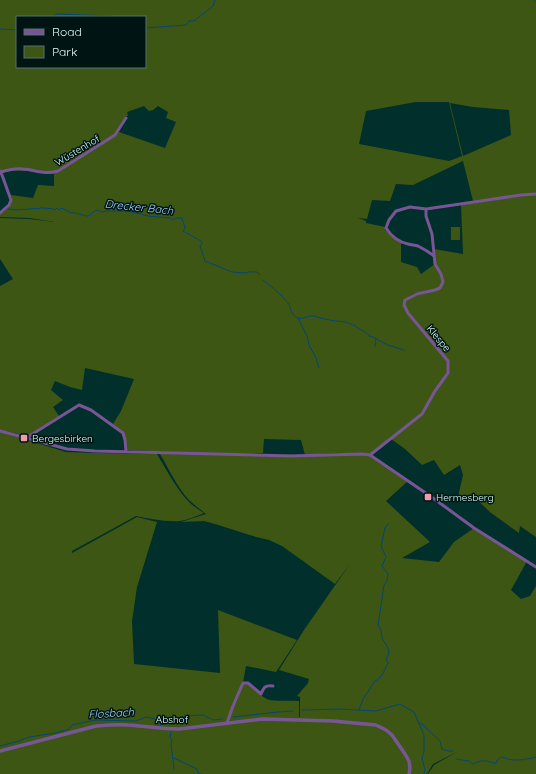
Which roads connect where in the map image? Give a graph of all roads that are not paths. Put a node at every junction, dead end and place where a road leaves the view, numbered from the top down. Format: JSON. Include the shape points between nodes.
{"nodes":[{"id":1,"x":126,"y":118,"type":"dead end"},
{"id":2,"x":0,"y":172,"type":"edge"},
{"id":3,"x":536,"y":194,"type":"edge"},
{"id":4,"x":426,"y":209,"type":"junction"},
{"id":5,"x":0,"y":213,"type":"edge"},
{"id":6,"x":434,"y":256,"type":"junction"},
{"id":7,"x":0,"y":430,"type":"edge"},
{"id":8,"x":26,"y":438,"type":"junction"},
{"id":9,"x":126,"y":452,"type":"junction"},
{"id":10,"x":370,"y":455,"type":"junction"},
{"id":11,"x":536,"y":567,"type":"edge"},
{"id":12,"x":273,"y":686,"type":"dead end"},
{"id":13,"x":227,"y":723,"type":"junction"},
{"id":14,"x":0,"y":751,"type":"edge"},
{"id":15,"x":409,"y":774,"type":"edge"}],
"edges":[{"from":1,"to":2,"type":"street","name":"Wüstenhof","via":[[115,135],[58,171],[50,173],[16,169]]},
{"from":2,"to":5,"type":"street","name":"Wüstenhof","via":[[11,200]]},
{"from":3,"to":4,"type":"street"},
{"from":4,"to":6,"type":"street","name":"Klespe"},
{"from":4,"to":6,"type":"street","via":[[410,207],[396,211],[386,228],[401,241],[417,246]]},
{"from":6,"to":10,"type":"street","name":"Klespe","via":[[443,282],[440,288],[411,296],[405,300],[404,305],[448,361],[448,372],[422,414]]},
{"from":7,"to":8,"type":"street"},
{"from":8,"to":9,"type":"street","via":[[67,449]]},
{"from":8,"to":9,"type":"street","via":[[79,405],[91,410],[123,433]]},
{"from":9,"to":10,"type":"street"},
{"from":10,"to":11,"type":"street","via":[[474,528]]},
{"from":12,"to":13,"type":"street","via":[[268,685],[261,694],[248,683],[243,683]]},
{"from":13,"to":14,"type":"street","name":"Abshof","via":[[179,729],[127,724],[96,726]]},
{"from":13,"to":15,"type":"street","name":"Abshof","via":[[262,719],[376,725],[392,735],[405,754],[410,768]]}]}
